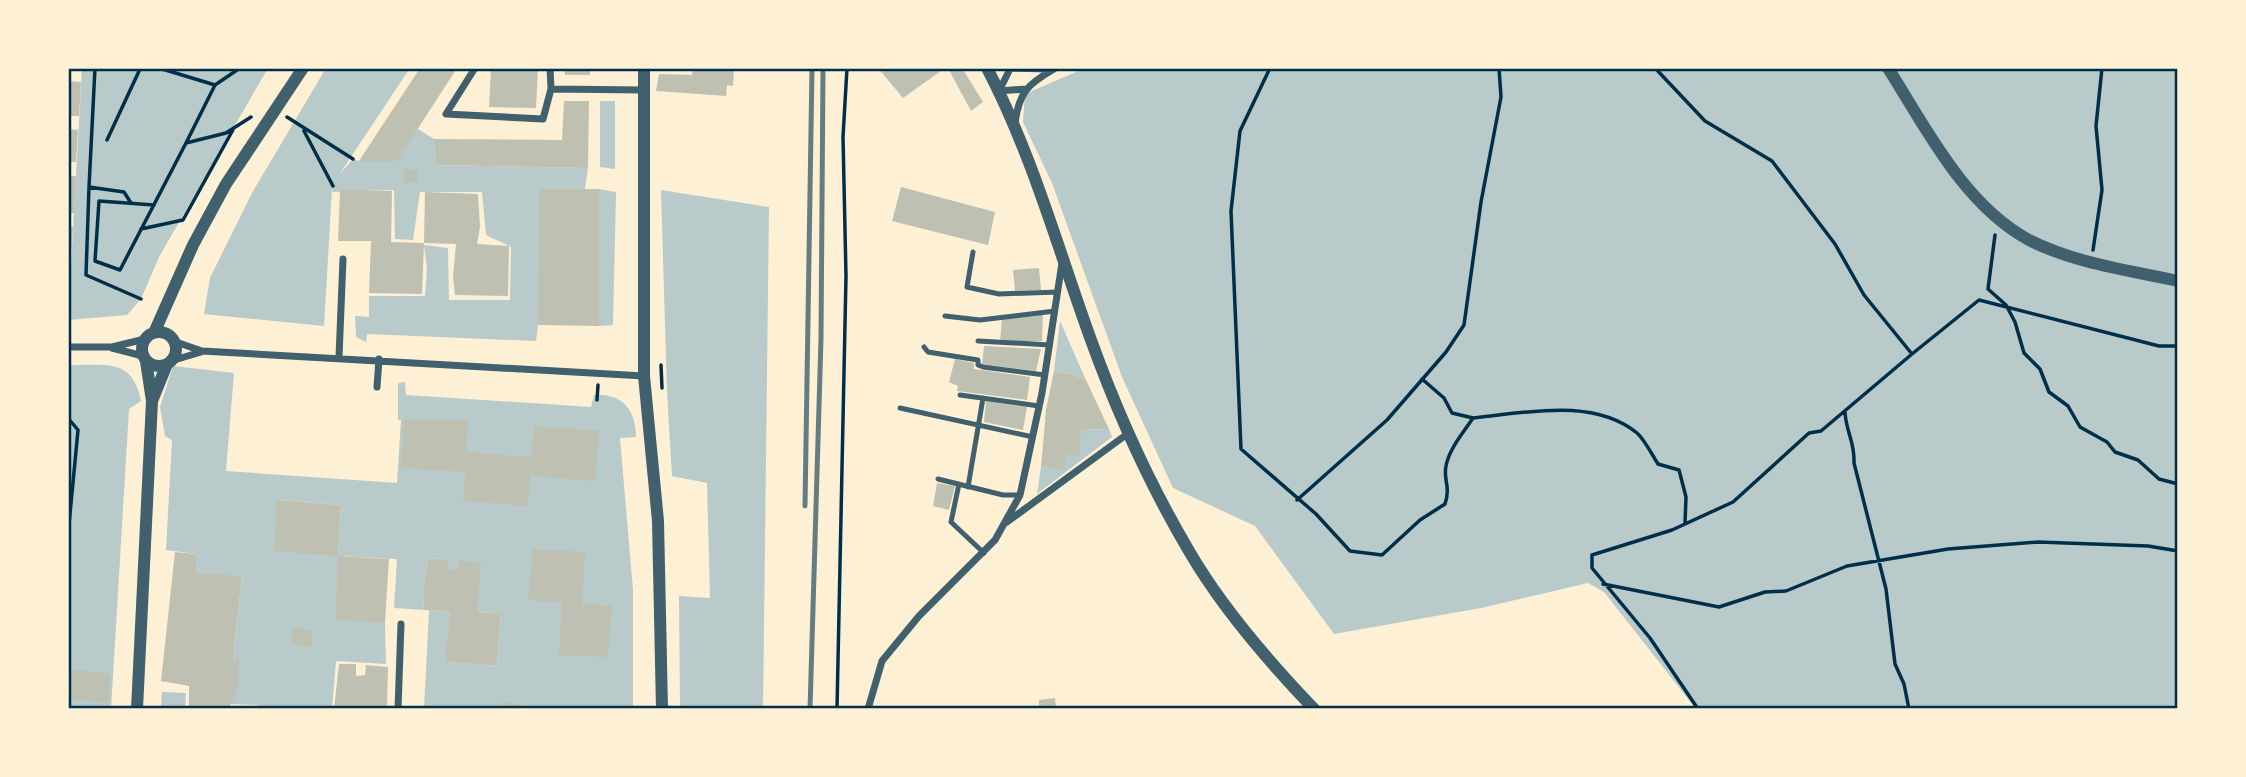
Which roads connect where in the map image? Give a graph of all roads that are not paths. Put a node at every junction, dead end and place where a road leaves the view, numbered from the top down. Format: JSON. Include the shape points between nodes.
{"nodes":[{"id":1,"x":303,"y":68,"type":"edge"},
{"id":2,"x":475,"y":68,"type":"edge"},
{"id":3,"x":550,"y":68,"type":"edge"},
{"id":4,"x":644,"y":68,"type":"edge"},
{"id":5,"x":987,"y":68,"type":"edge"},
{"id":6,"x":1888,"y":68,"type":"edge"},
{"id":7,"x":1009,"y":69,"type":"edge"},
{"id":8,"x":1055,"y":69,"type":"edge"},
{"id":9,"x":551,"y":89,"type":"junction"},
{"id":10,"x":1027,"y":89,"type":"junction"},
{"id":11,"x":644,"y":90,"type":"junction"},
{"id":12,"x":999,"y":91,"type":"junction"},
{"id":13,"x":1013,"y":130,"type":"junction"},
{"id":14,"x":973,"y":252,"type":"dead end"},
{"id":15,"x":1063,"y":258,"type":"junction"},
{"id":16,"x":343,"y":259,"type":"dead end"},
{"id":17,"x":2178,"y":281,"type":"edge"},
{"id":18,"x":1058,"y":292,"type":"junction"},
{"id":19,"x":170,"y":299,"type":"junction"},
{"id":20,"x":1055,"y":311,"type":"junction"},
{"id":21,"x":944,"y":316,"type":"dead end"},
{"id":22,"x":149,"y":336,"type":"junction"},
{"id":23,"x":172,"y":339,"type":"junction"},
{"id":24,"x":978,"y":341,"type":"dead end"},
{"id":25,"x":1050,"y":345,"type":"junction"},
{"id":26,"x":68,"y":347,"type":"edge"},
{"id":27,"x":111,"y":347,"type":"junction"},
{"id":28,"x":924,"y":347,"type":"dead end"},
{"id":29,"x":202,"y":351,"type":"junction"},
{"id":30,"x":339,"y":357,"type":"junction"},
{"id":31,"x":145,"y":359,"type":"junction"},
{"id":32,"x":379,"y":359,"type":"junction"},
{"id":33,"x":169,"y":363,"type":"junction"},
{"id":34,"x":1045,"y":375,"type":"junction"},
{"id":35,"x":645,"y":376,"type":"junction"},
{"id":36,"x":377,"y":387,"type":"dead end"},
{"id":37,"x":960,"y":395,"type":"dead end"},
{"id":38,"x":983,"y":398,"type":"junction"},
{"id":39,"x":152,"y":401,"type":"junction"},
{"id":40,"x":1039,"y":406,"type":"junction"},
{"id":41,"x":900,"y":408,"type":"dead end"},
{"id":42,"x":980,"y":425,"type":"junction"},
{"id":43,"x":1130,"y":432,"type":"junction"},
{"id":44,"x":1033,"y":437,"type":"junction"},
{"id":45,"x":938,"y":479,"type":"dead end"},
{"id":46,"x":959,"y":484,"type":"junction"},
{"id":47,"x":968,"y":487,"type":"junction"},
{"id":48,"x":1020,"y":495,"type":"junction"},
{"id":49,"x":1007,"y":522,"type":"junction"},
{"id":50,"x":984,"y":553,"type":"junction"},
{"id":51,"x":401,"y":624,"type":"dead end"},
{"id":52,"x":137,"y":709,"type":"edge"},
{"id":53,"x":398,"y":709,"type":"edge"},
{"id":54,"x":662,"y":709,"type":"edge"},
{"id":55,"x":868,"y":709,"type":"edge"},
{"id":56,"x":1314,"y":709,"type":"edge"}],
"edges":[{"from":1,"to":19,"type":"street","via":[[226,184]]},
{"from":2,"to":9,"type":"street","via":[[446,114],[542,119]]},
{"from":3,"to":9,"type":"street"},
{"from":4,"to":11,"type":"street"},
{"from":5,"to":12,"type":"street"},
{"from":6,"to":17,"type":"street","via":[[1947,161],[1997,216],[2028,239],[2090,261]]},
{"from":7,"to":8,"type":"street"},
{"from":7,"to":12,"type":"street"},
{"from":8,"to":10,"type":"street"},
{"from":9,"to":11,"type":"street"},
{"from":10,"to":12,"type":"street"},
{"from":10,"to":13,"type":"street","via":[[1018,98]]},
{"from":11,"to":35,"type":"street"},
{"from":12,"to":13,"type":"street"},
{"from":13,"to":15,"type":"street"},
{"from":14,"to":18,"type":"lane","via":[[967,287],[999,294]]},
{"from":15,"to":18,"type":"street"},
{"from":15,"to":43,"type":"street"},
{"from":16,"to":30,"type":"street"},
{"from":18,"to":20,"type":"street"},
{"from":19,"to":22,"type":"street"},
{"from":19,"to":23,"type":"street"},
{"from":20,"to":21,"type":"lane","via":[[980,320]]},
{"from":20,"to":25,"type":"street"},
{"from":22,"to":23,"type":"street"},
{"from":22,"to":27,"type":"street"},
{"from":22,"to":31,"type":"street"},
{"from":23,"to":29,"type":"street"},
{"from":23,"to":33,"type":"street","via":[[176,351]]},
{"from":24,"to":25,"type":"lane"},
{"from":25,"to":34,"type":"street"},
{"from":26,"to":27,"type":"street"},
{"from":27,"to":31,"type":"street"},
{"from":28,"to":34,"type":"lane","via":[[928,352],[978,360],[983,367]]},
{"from":29,"to":30,"type":"street"},
{"from":29,"to":33,"type":"street"},
{"from":30,"to":32,"type":"street"},
{"from":31,"to":33,"type":"street","via":[[156,366]]},
{"from":31,"to":39,"type":"street"},
{"from":32,"to":35,"type":"street"},
{"from":32,"to":36,"type":"street"},
{"from":33,"to":39,"type":"street"},
{"from":34,"to":40,"type":"street"},
{"from":35,"to":54,"type":"street","via":[[658,521]]},
{"from":37,"to":38,"type":"lane"},
{"from":38,"to":40,"type":"lane"},
{"from":38,"to":42,"type":"lane"},
{"from":39,"to":52,"type":"street"},
{"from":40,"to":44,"type":"street"},
{"from":41,"to":42,"type":"lane"},
{"from":42,"to":44,"type":"lane"},
{"from":42,"to":47,"type":"lane"},
{"from":43,"to":49,"type":"street"},
{"from":43,"to":56,"type":"street","via":[[1189,552],[1227,607]]},
{"from":44,"to":48,"type":"street"},
{"from":45,"to":46,"type":"lane"},
{"from":46,"to":47,"type":"lane"},
{"from":46,"to":50,"type":"lane","via":[[951,522]]},
{"from":47,"to":48,"type":"lane"},
{"from":48,"to":49,"type":"street"},
{"from":49,"to":50,"type":"street"},
{"from":50,"to":55,"type":"street","via":[[919,616],[881,661]]},
{"from":51,"to":53,"type":"street"}]}
